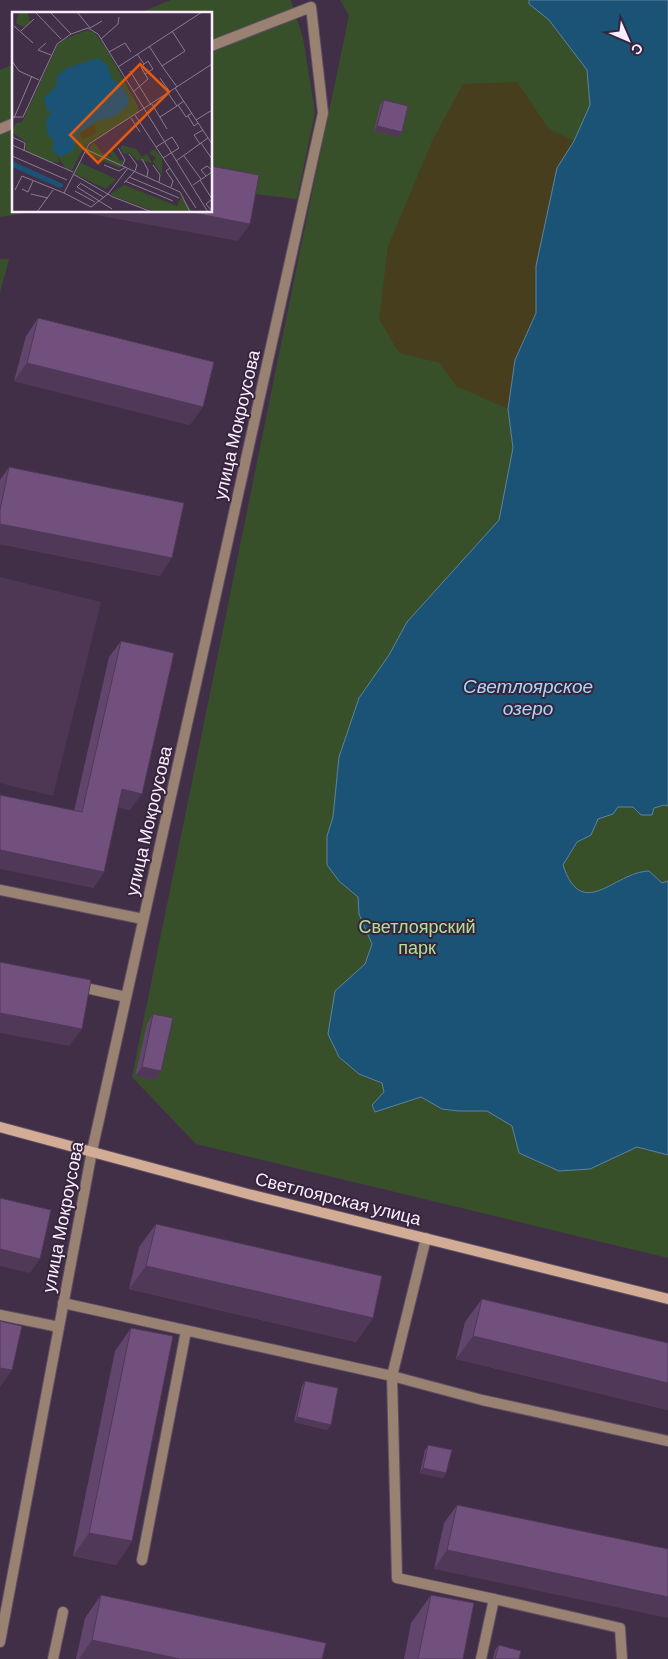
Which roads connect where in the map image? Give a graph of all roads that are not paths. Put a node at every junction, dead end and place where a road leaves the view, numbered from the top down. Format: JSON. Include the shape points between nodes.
{"nodes":[{"id":1,"x":310,"y":4,"type":"edge"},
{"id":2,"x":212,"y":46,"type":"edge"},
{"id":3,"x":12,"y":124,"type":"edge"},
{"id":4,"x":0,"y":129,"type":"edge"},
{"id":5,"x":0,"y":890,"type":"edge"},
{"id":6,"x":143,"y":919,"type":"junction"},
{"id":7,"x":68,"y":984,"type":"edge"},
{"id":8,"x":126,"y":996,"type":"junction"},
{"id":9,"x":0,"y":1127,"type":"edge"},
{"id":10,"x":92,"y":1151,"type":"junction"},
{"id":11,"x":426,"y":1238,"type":"junction"},
{"id":12,"x":668,"y":1299,"type":"edge"},
{"id":13,"x":63,"y":1303,"type":"junction"},
{"id":14,"x":0,"y":1315,"type":"edge"},
{"id":15,"x":59,"y":1328,"type":"junction"},
{"id":16,"x":186,"y":1331,"type":"junction"},
{"id":17,"x":392,"y":1376,"type":"junction"},
{"id":18,"x":668,"y":1440,"type":"edge"},
{"id":19,"x":142,"y":1560,"type":"dead end"},
{"id":20,"x":494,"y":1599,"type":"junction"},
{"id":21,"x":64,"y":1612,"type":"dead end"},
{"id":22,"x":0,"y":1642,"type":"edge"},
{"id":23,"x":53,"y":1659,"type":"edge"},
{"id":24,"x":480,"y":1659,"type":"edge"},
{"id":25,"x":622,"y":1659,"type":"edge"}],
"edges":[{"from":1,"to":2,"type":"street"},
{"from":1,"to":6,"type":"street","name":"улица Мокроусова","via":[[323,114]]},
{"from":3,"to":4,"type":"street"},
{"from":5,"to":6,"type":"street"},
{"from":6,"to":8,"type":"street","name":"улица Мокроусова"},
{"from":7,"to":8,"type":"street"},
{"from":8,"to":10,"type":"street","name":"улица Мокроусова"},
{"from":9,"to":10,"type":"main road","name":"Светлоярская улица"},
{"from":10,"to":11,"type":"main road","name":"Светлоярская улица"},
{"from":10,"to":13,"type":"street","name":"улица Мокроусова"},
{"from":11,"to":12,"type":"main road","name":"Светлоярская улица"},
{"from":11,"to":17,"type":"street"},
{"from":13,"to":15,"type":"street","name":"улица Мокроусова"},
{"from":13,"to":16,"type":"street"},
{"from":14,"to":15,"type":"street"},
{"from":15,"to":22,"type":"street","name":"улица Мокроусова"},
{"from":16,"to":17,"type":"street"},
{"from":16,"to":19,"type":"street"},
{"from":17,"to":18,"type":"street","via":[[482,1400]]},
{"from":17,"to":20,"type":"street","via":[[397,1578]]},
{"from":20,"to":24,"type":"street"},
{"from":20,"to":25,"type":"street","via":[[620,1628]]},
{"from":21,"to":23,"type":"street"}]}
